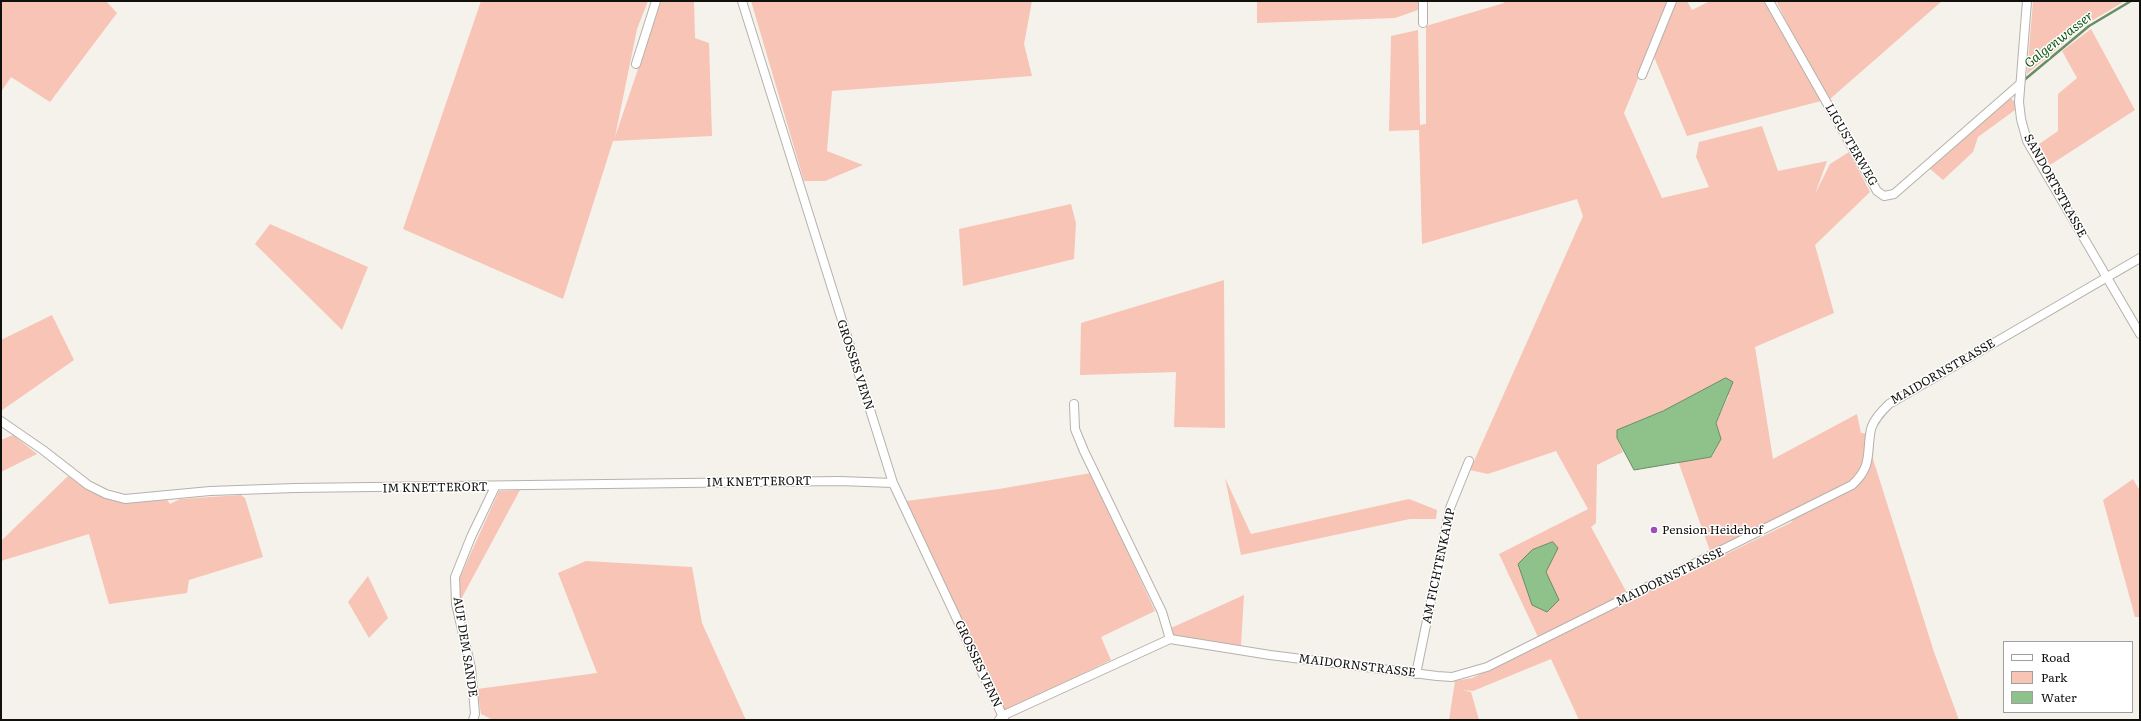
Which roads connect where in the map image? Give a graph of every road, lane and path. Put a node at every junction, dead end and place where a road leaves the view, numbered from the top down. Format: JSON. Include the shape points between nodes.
{"nodes":[{"id":1,"x":656,"y":1,"type":"edge"},
{"id":2,"x":742,"y":1,"type":"edge"},
{"id":3,"x":1423,"y":1,"type":"edge"},
{"id":4,"x":1672,"y":1,"type":"edge"},
{"id":5,"x":1769,"y":1,"type":"edge"},
{"id":6,"x":2027,"y":1,"type":"edge"},
{"id":7,"x":1423,"y":23,"type":"dead end"},
{"id":8,"x":636,"y":64,"type":"dead end"},
{"id":9,"x":1642,"y":74,"type":"dead end"},
{"id":10,"x":2020,"y":84,"type":"junction"},
{"id":11,"x":2140,"y":258,"type":"edge"},
{"id":12,"x":2106,"y":277,"type":"junction"},
{"id":13,"x":2140,"y":334,"type":"edge"},
{"id":14,"x":1074,"y":404,"type":"dead end"},
{"id":15,"x":1,"y":422,"type":"edge"},
{"id":16,"x":1469,"y":461,"type":"dead end"},
{"id":17,"x":893,"y":483,"type":"junction"},
{"id":18,"x":496,"y":487,"type":"junction"},
{"id":19,"x":1170,"y":639,"type":"junction"},
{"id":20,"x":1416,"y":674,"type":"junction"},
{"id":21,"x":1002,"y":719,"type":"edge"},
{"id":22,"x":473,"y":720,"type":"edge"}],
"edges":[{"from":1,"to":8,"type":"street"},
{"from":2,"to":17,"type":"street","name":"GROSSES VENN"},
{"from":3,"to":7,"type":"street"},
{"from":4,"to":9,"type":"street"},
{"from":5,"to":10,"type":"street","name":"LIGUSTERWEG","via":[[1877,191],[1884,196],[1894,194]]},
{"from":6,"to":10,"type":"street","name":"SANDORTSTRASSE"},
{"from":10,"to":12,"type":"street","name":"SANDORTSTRASSE","via":[[2021,119],[2027,141]]},
{"from":11,"to":12,"type":"street","name":"MAIDORNSTRASSE"},
{"from":12,"to":13,"type":"street","name":"SANDORTSTRASSE"},
{"from":12,"to":20,"type":"street","name":"MAIDORNSTRASSE","via":[[1889,404],[1877,416],[1871,428],[1866,469],[1852,485],[1487,667],[1452,677]]},
{"from":14,"to":19,"type":"street","via":[[1075,429],[1162,612]]},
{"from":15,"to":18,"type":"street","name":"IM KNETTERORT","via":[[88,485],[106,494],[124,498],[233,490]]},
{"from":16,"to":20,"type":"street","name":"AM FICHTENKAMP","via":[[1450,508]]},
{"from":17,"to":18,"type":"street","name":"IM KNETTERORT","via":[[840,481]]},
{"from":17,"to":21,"type":"street","name":"GROSSES VENN"},
{"from":18,"to":22,"type":"street","name":"AUF DEM SANDE","via":[[471,537],[455,577],[456,604],[470,668],[475,714]]},
{"from":19,"to":20,"type":"street","name":"MAIDORNSTRASSE"},
{"from":19,"to":21,"type":"street"}]}
